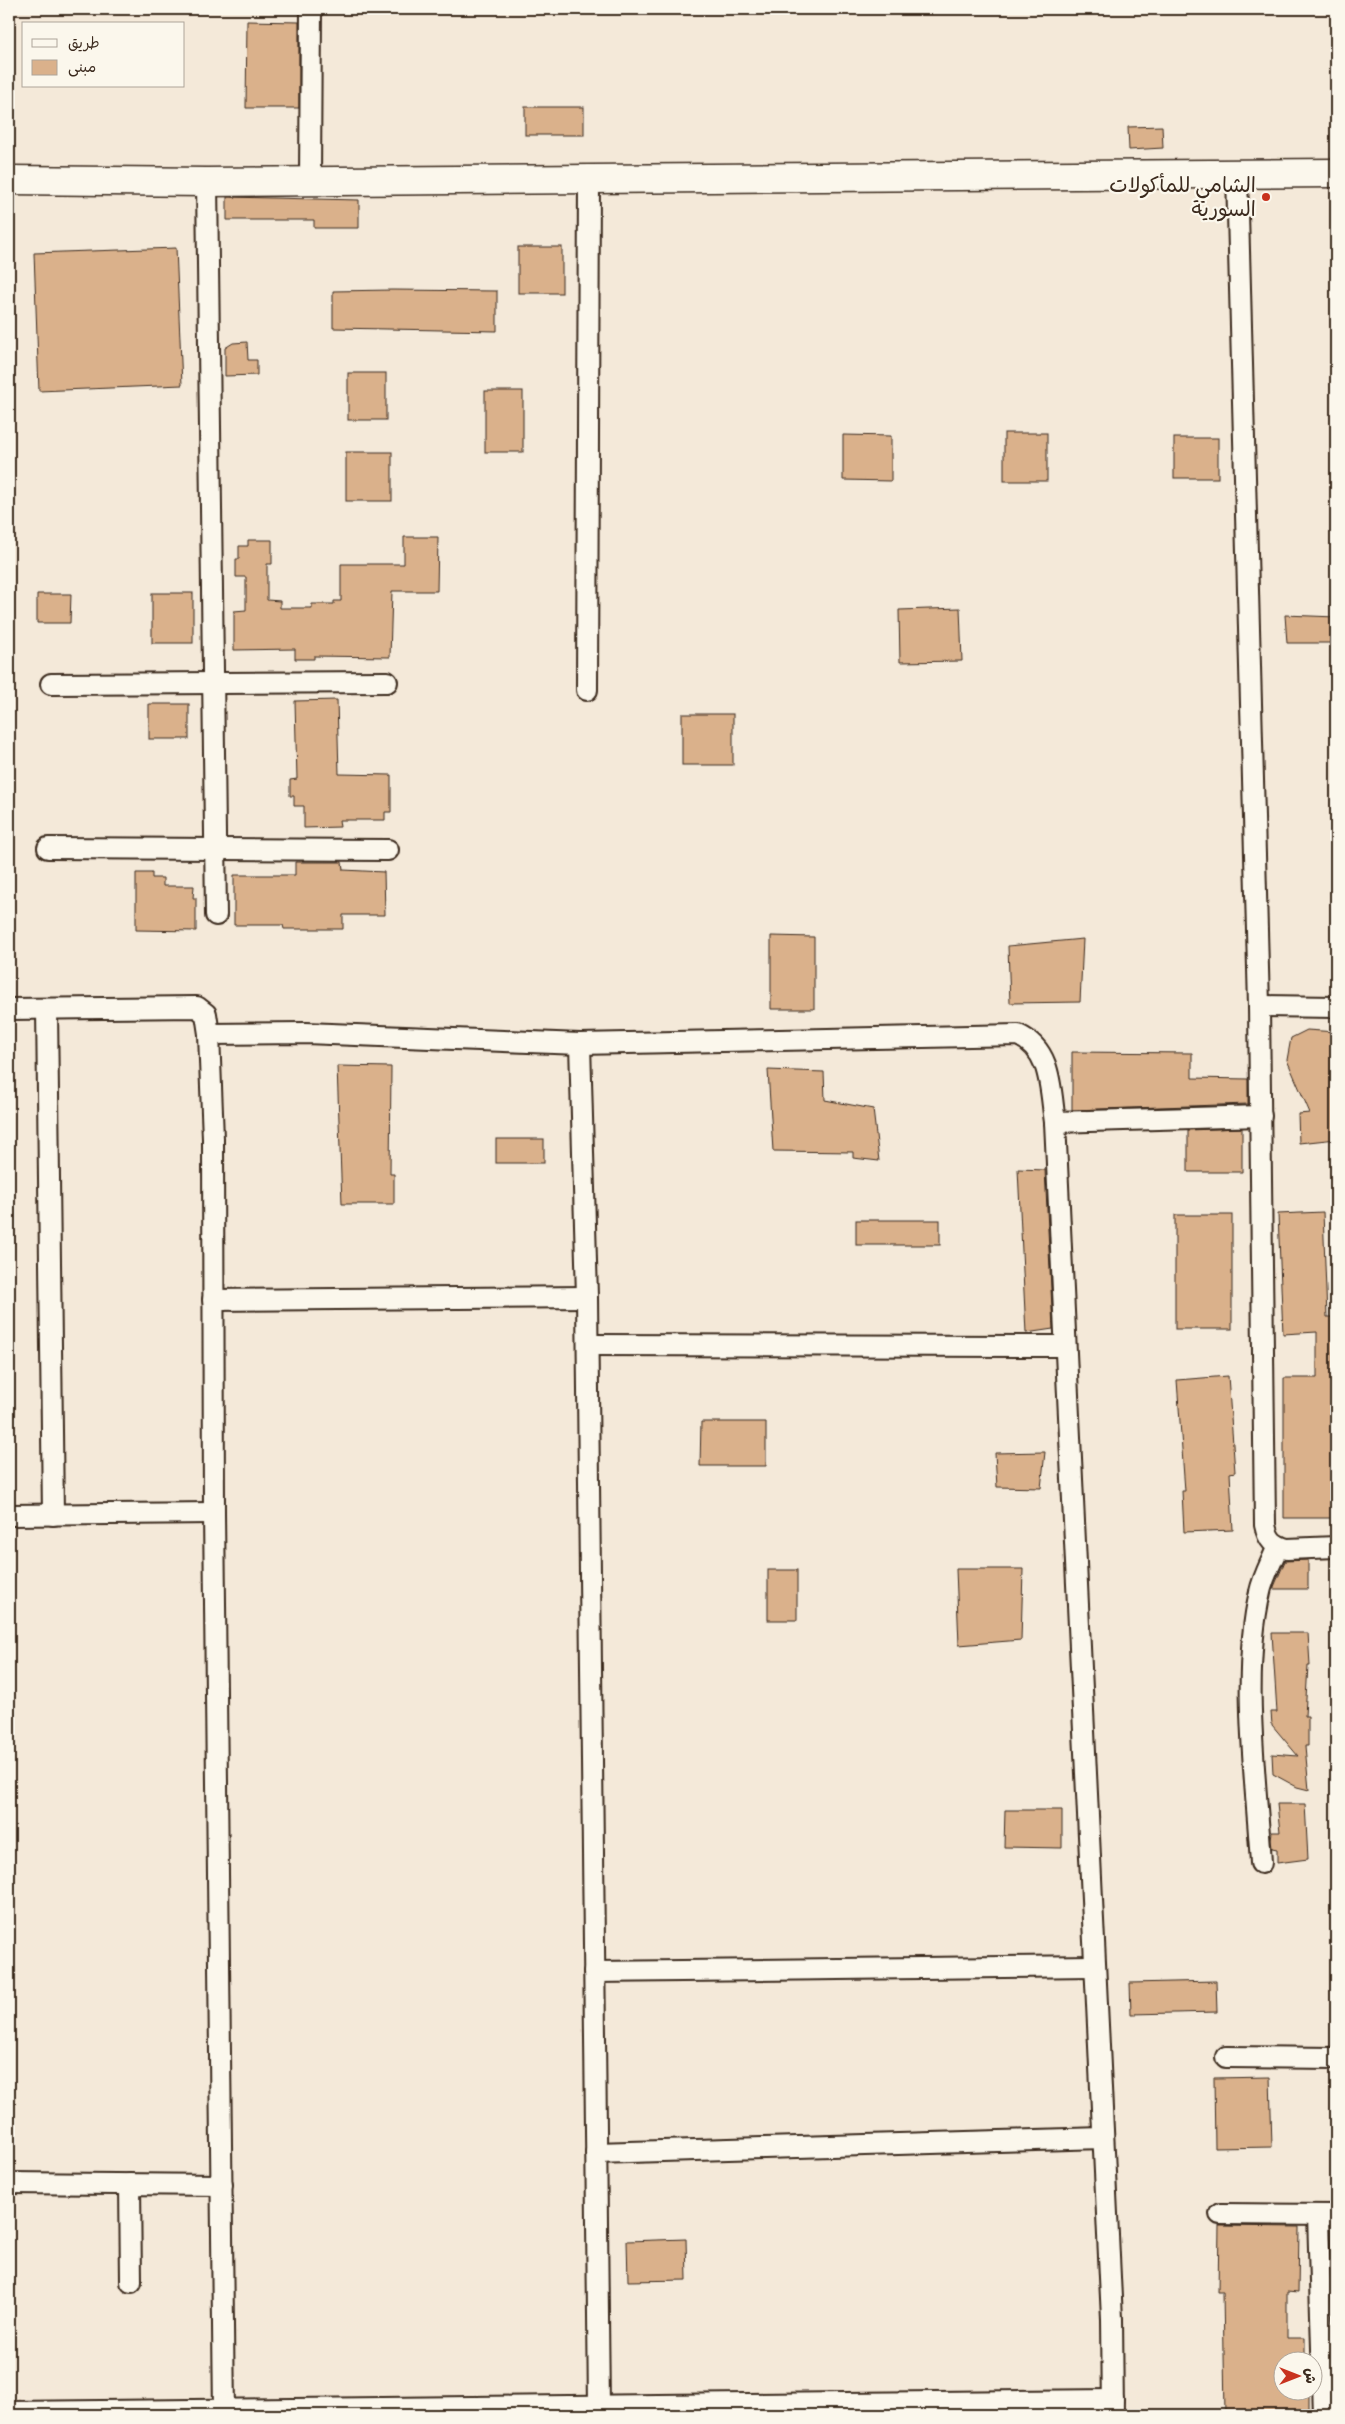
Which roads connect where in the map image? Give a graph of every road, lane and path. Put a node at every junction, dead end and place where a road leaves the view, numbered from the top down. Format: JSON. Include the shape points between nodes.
{"nodes":[{"id":1,"x":311,"y":9,"type":"edge"},
{"id":2,"x":1336,"y":173,"type":"edge"},
{"id":3,"x":1237,"y":175,"type":"junction"},
{"id":4,"x":589,"y":178,"type":"junction"},
{"id":5,"x":9,"y":180,"type":"edge"},
{"id":6,"x":310,"y":181,"type":"junction"},
{"id":7,"x":207,"y":182,"type":"junction"},
{"id":8,"x":387,"y":682,"type":"dead end"},
{"id":9,"x":51,"y":684,"type":"dead end"},
{"id":10,"x":214,"y":684,"type":"junction"},
{"id":11,"x":588,"y":690,"type":"dead end"},
{"id":12,"x":48,"y":848,"type":"dead end"},
{"id":13,"x":216,"y":849,"type":"junction"},
{"id":14,"x":388,"y":850,"type":"dead end"},
{"id":15,"x":216,"y":915,"type":"dead end"},
{"id":16,"x":1259,"y":1006,"type":"junction"},
{"id":17,"x":1336,"y":1007,"type":"edge"},
{"id":18,"x":9,"y":1009,"type":"edge"},
{"id":19,"x":47,"y":1009,"type":"junction"},
{"id":20,"x":209,"y":1034,"type":"junction"},
{"id":21,"x":580,"y":1044,"type":"junction"},
{"id":22,"x":1261,"y":1116,"type":"junction"},
{"id":23,"x":1054,"y":1122,"type":"junction"},
{"id":24,"x":588,"y":1297,"type":"junction"},
{"id":25,"x":213,"y":1300,"type":"junction"},
{"id":26,"x":588,"y":1345,"type":"junction"},
{"id":27,"x":1065,"y":1346,"type":"junction"},
{"id":28,"x":214,"y":1513,"type":"junction"},
{"id":29,"x":9,"y":1515,"type":"edge"},
{"id":30,"x":52,"y":1515,"type":"junction"},
{"id":31,"x":1278,"y":1546,"type":"junction"},
{"id":32,"x":1336,"y":1548,"type":"edge"},
{"id":33,"x":1261,"y":1863,"type":"dead end"},
{"id":34,"x":1093,"y":1966,"type":"junction"},
{"id":35,"x":594,"y":1972,"type":"junction"},
{"id":36,"x":1226,"y":2057,"type":"dead end"},
{"id":37,"x":1336,"y":2058,"type":"edge"},
{"id":38,"x":1103,"y":2138,"type":"junction"},
{"id":39,"x":596,"y":2153,"type":"junction"},
{"id":40,"x":9,"y":2183,"type":"edge"},
{"id":41,"x":130,"y":2184,"type":"junction"},
{"id":42,"x":222,"y":2186,"type":"junction"},
{"id":43,"x":1220,"y":2214,"type":"dead end"},
{"id":44,"x":1327,"y":2215,"type":"edge"},
{"id":45,"x":131,"y":2282,"type":"dead end"},
{"id":46,"x":599,"y":2407,"type":"junction"},
{"id":47,"x":1113,"y":2408,"type":"edge"},
{"id":48,"x":693,"y":2410,"type":"edge"},
{"id":49,"x":557,"y":2411,"type":"edge"},
{"id":50,"x":9,"y":2412,"type":"edge"},
{"id":51,"x":224,"y":2413,"type":"edge"},
{"id":52,"x":1324,"y":2415,"type":"edge"}],
"edges":[{"from":1,"to":6,"type":"street"},
{"from":2,"to":3,"type":"main road"},
{"from":3,"to":4,"type":"main road"},
{"from":3,"to":16,"type":"street"},
{"from":4,"to":6,"type":"main road"},
{"from":4,"to":11,"type":"street"},
{"from":5,"to":7,"type":"main road"},
{"from":6,"to":7,"type":"main road"},
{"from":7,"to":10,"type":"street"},
{"from":8,"to":10,"type":"street"},
{"from":9,"to":10,"type":"street"},
{"from":10,"to":13,"type":"street"},
{"from":12,"to":13,"type":"street"},
{"from":13,"to":14,"type":"street"},
{"from":13,"to":15,"type":"street"},
{"from":16,"to":17,"type":"street"},
{"from":16,"to":22,"type":"street"},
{"from":18,"to":19,"type":"street"},
{"from":19,"to":20,"type":"street","via":[[197,1007],[206,1014]]},
{"from":19,"to":30,"type":"street"},
{"from":20,"to":21,"type":"street","via":[[306,1033]]},
{"from":20,"to":25,"type":"street"},
{"from":21,"to":23,"type":"street","via":[[1018,1036],[1030,1041],[1046,1062]]},
{"from":21,"to":24,"type":"street"},
{"from":22,"to":23,"type":"street"},
{"from":22,"to":31,"type":"street","via":[[1265,1526],[1272,1543]]},
{"from":23,"to":27,"type":"street"},
{"from":24,"to":25,"type":"street"},
{"from":24,"to":26,"type":"street"},
{"from":25,"to":28,"type":"street"},
{"from":26,"to":27,"type":"street"},
{"from":26,"to":35,"type":"street"},
{"from":27,"to":34,"type":"street"},
{"from":28,"to":30,"type":"street"},
{"from":28,"to":42,"type":"street"},
{"from":29,"to":30,"type":"street"},
{"from":31,"to":32,"type":"street","via":[[1287,1549]]},
{"from":31,"to":33,"type":"street","via":[[1260,1591],[1253,1636],[1252,1699]]},
{"from":34,"to":35,"type":"street"},
{"from":34,"to":38,"type":"street"},
{"from":35,"to":39,"type":"street"},
{"from":36,"to":37,"type":"street"},
{"from":38,"to":39,"type":"street"},
{"from":38,"to":47,"type":"street"},
{"from":39,"to":46,"type":"street"},
{"from":40,"to":41,"type":"street"},
{"from":41,"to":42,"type":"street"},
{"from":41,"to":45,"type":"street"},
{"from":42,"to":51,"type":"street"},
{"from":43,"to":44,"type":"street"},
{"from":44,"to":52,"type":"street"},
{"from":46,"to":48,"type":"street"},
{"from":46,"to":49,"type":"street"},
{"from":47,"to":48,"type":"street"},
{"from":49,"to":51,"type":"street"},
{"from":50,"to":51,"type":"street"}]}
